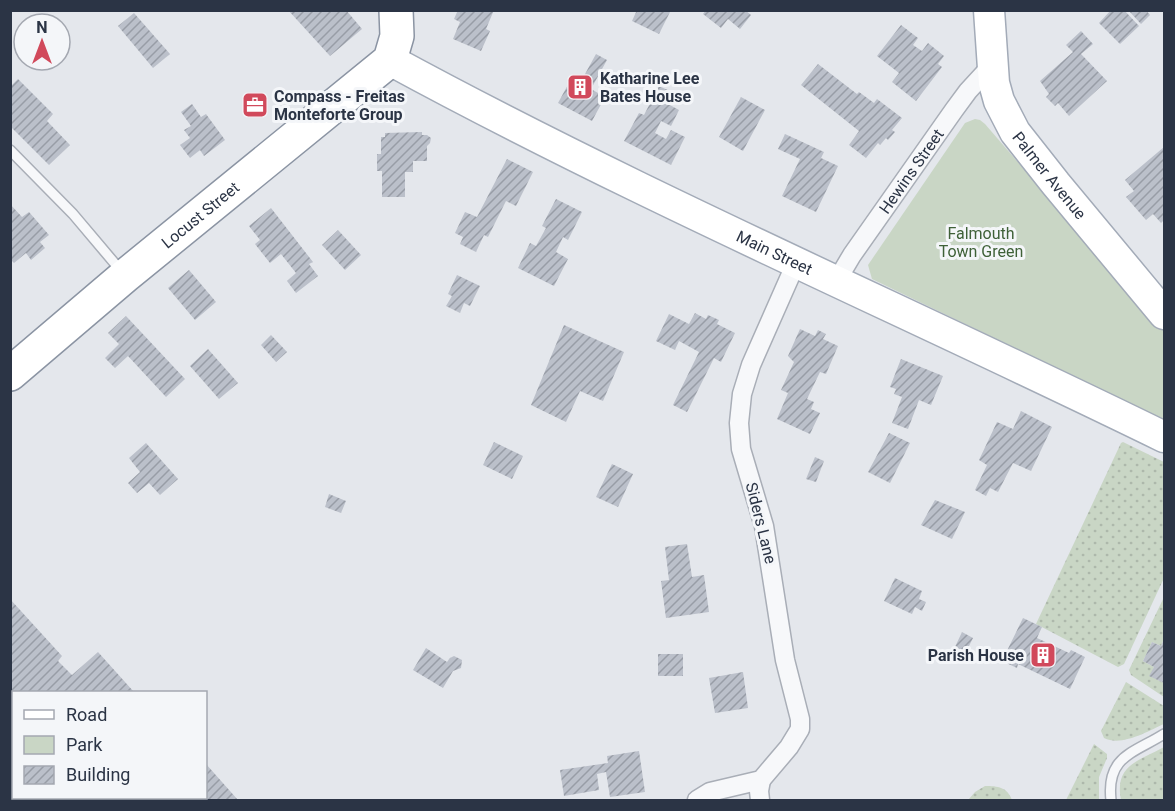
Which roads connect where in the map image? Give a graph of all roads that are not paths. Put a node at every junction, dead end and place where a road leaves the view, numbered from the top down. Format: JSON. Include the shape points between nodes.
{"nodes":[{"id":1,"x":396,"y":10,"type":"edge"},
{"id":2,"x":989,"y":10,"type":"edge"},
{"id":3,"x":390,"y":60,"type":"junction"},
{"id":4,"x":991,"y":66,"type":"junction"},
{"id":5,"x":10,"y":150,"type":"edge"},
{"id":6,"x":796,"y":263,"type":"junction"},
{"id":7,"x":125,"y":276,"type":"junction"},
{"id":8,"x":836,"y":282,"type":"junction"},
{"id":9,"x":1164,"y":314,"type":"edge"},
{"id":10,"x":10,"y":374,"type":"edge"},
{"id":11,"x":1164,"y":437,"type":"edge"},
{"id":12,"x":1164,"y":734,"type":"edge"},
{"id":13,"x":760,"y":780,"type":"junction"},
{"id":14,"x":697,"y":801,"type":"edge"},
{"id":15,"x":760,"y":801,"type":"edge"},
{"id":16,"x":1111,"y":801,"type":"edge"}],
"edges":[{"from":1,"to":3,"type":"highway","via":[[397,36]]},
{"from":2,"to":4,"type":"main road","name":"Palmer Avenue"},
{"from":3,"to":6,"type":"main road","name":"Main Street"},
{"from":3,"to":7,"type":"highway","name":"Locust Street"},
{"from":4,"to":8,"type":"street","name":"Hewins Street","via":[[954,110]]},
{"from":4,"to":9,"type":"main road","name":"Palmer Avenue","via":[[999,101],[1015,132]]},
{"from":5,"to":7,"type":"lane","via":[[81,223]]},
{"from":6,"to":8,"type":"main road","name":"Main Street"},
{"from":6,"to":13,"type":"street","name":"Siders Lane","via":[[751,364],[739,423],[741,449],[764,526],[785,660],[800,719],[800,729],[789,747]]},
{"from":7,"to":10,"type":"highway","name":"Locust Street"},
{"from":8,"to":11,"type":"main road","name":"Main Street"},
{"from":12,"to":16,"type":"lane","via":[[1122,758],[1113,773]]},
{"from":13,"to":14,"type":"street","via":[[710,792]]},
{"from":13,"to":15,"type":"street"}]}
